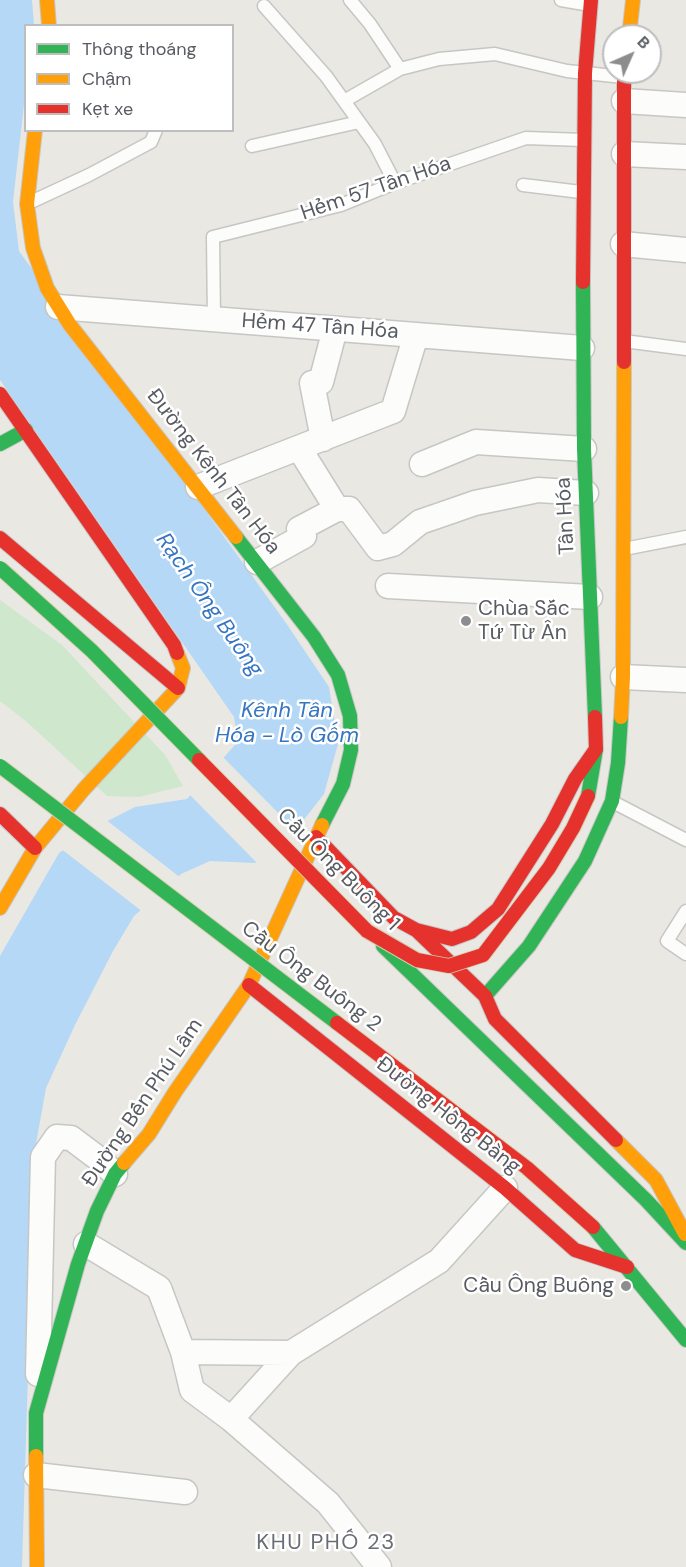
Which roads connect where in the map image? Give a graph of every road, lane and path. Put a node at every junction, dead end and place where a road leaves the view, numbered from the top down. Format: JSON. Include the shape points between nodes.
{"nodes":[{"id":1,"x":47,"y":0,"type":"edge"},
{"id":2,"x":350,"y":0,"type":"edge"},
{"id":3,"x":561,"y":0,"type":"edge"},
{"id":4,"x":633,"y":0,"type":"edge"},
{"id":5,"x":591,"y":2,"type":"edge"},
{"id":6,"x":264,"y":6,"type":"dead end"},
{"id":7,"x":48,"y":24,"type":"edge"},
{"id":8,"x":630,"y":24,"type":"edge"},
{"id":9,"x":400,"y":69,"type":"junction"},
{"id":10,"x":585,"y":73,"type":"junction"},
{"id":11,"x":602,"y":73,"type":"edge"},
{"id":12,"x":624,"y":84,"type":"edge"},
{"id":13,"x":344,"y":101,"type":"junction"},
{"id":14,"x":624,"y":101,"type":"junction"},
{"id":15,"x":686,"y":105,"type":"edge"},
{"id":16,"x":359,"y":122,"type":"junction"},
{"id":17,"x":38,"y":132,"type":"edge"},
{"id":18,"x":155,"y":132,"type":"edge"},
{"id":19,"x":584,"y":140,"type":"junction"},
{"id":20,"x":252,"y":146,"type":"dead end"},
{"id":21,"x":624,"y":154,"type":"junction"},
{"id":22,"x":686,"y":157,"type":"edge"},
{"id":23,"x":395,"y":183,"type":"junction"},
{"id":24,"x":523,"y":185,"type":"dead end"},
{"id":25,"x":583,"y":192,"type":"junction"},
{"id":26,"x":27,"y":204,"type":"junction"},
{"id":27,"x":623,"y":244,"type":"junction"},
{"id":28,"x":686,"y":250,"type":"edge"},
{"id":29,"x":58,"y":307,"type":"junction"},
{"id":30,"x":214,"y":319,"type":"junction"},
{"id":31,"x":334,"y":328,"type":"junction"},
{"id":32,"x":416,"y":335,"type":"junction"},
{"id":33,"x":623,"y":341,"type":"junction"},
{"id":34,"x":582,"y":348,"type":"junction"},
{"id":35,"x":686,"y":349,"type":"edge"},
{"id":36,"x":0,"y":394,"type":"edge"},
{"id":37,"x":26,"y":430,"type":"junction"},
{"id":38,"x":322,"y":439,"type":"junction"},
{"id":39,"x":0,"y":444,"type":"edge"},
{"id":40,"x":299,"y":448,"type":"junction"},
{"id":41,"x":584,"y":449,"type":"junction"},
{"id":42,"x":422,"y":464,"type":"dead end"},
{"id":43,"x":198,"y":487,"type":"junction"},
{"id":44,"x":586,"y":494,"type":"junction"},
{"id":45,"x":337,"y":508,"type":"junction"},
{"id":46,"x":686,"y":537,"type":"edge"},
{"id":47,"x":0,"y":538,"type":"edge"},
{"id":48,"x":622,"y":549,"type":"junction"},
{"id":49,"x":257,"y":562,"type":"junction"},
{"id":50,"x":0,"y":568,"type":"edge"},
{"id":51,"x":388,"y":586,"type":"dead end"},
{"id":52,"x":590,"y":597,"type":"junction"},
{"id":53,"x":623,"y":677,"type":"junction"},
{"id":54,"x":686,"y":680,"type":"edge"},
{"id":55,"x":178,"y":688,"type":"junction"},
{"id":56,"x":596,"y":749,"type":"junction"},
{"id":57,"x":0,"y":766,"type":"edge"},
{"id":58,"x":612,"y":801,"type":"junction"},
{"id":59,"x":0,"y":814,"type":"edge"},
{"id":60,"x":316,"y":837,"type":"junction"},
{"id":61,"x":686,"y":840,"type":"edge"},
{"id":62,"x":35,"y":848,"type":"junction"},
{"id":63,"x":0,"y":908,"type":"edge"},
{"id":64,"x":686,"y":911,"type":"edge"},
{"id":65,"x":394,"y":918,"type":"junction"},
{"id":66,"x":416,"y":930,"type":"junction"},
{"id":67,"x":367,"y":931,"type":"junction"},
{"id":68,"x":686,"y":954,"type":"edge"},
{"id":69,"x":442,"y":978,"type":"dead end"},
{"id":70,"x":249,"y":985,"type":"junction"},
{"id":71,"x":484,"y":996,"type":"junction"},
{"id":72,"x":473,"y":1008,"type":"dead end"},
{"id":73,"x":495,"y":1019,"type":"junction"},
{"id":74,"x":116,"y":1174,"type":"junction"},
{"id":75,"x":505,"y":1188,"type":"junction"},
{"id":76,"x":684,"y":1226,"type":"edge"},
{"id":77,"x":686,"y":1243,"type":"edge"},
{"id":78,"x":86,"y":1244,"type":"junction"},
{"id":79,"x":627,"y":1267,"type":"junction"},
{"id":80,"x":686,"y":1340,"type":"edge"},
{"id":81,"x":183,"y":1352,"type":"junction"},
{"id":82,"x":291,"y":1353,"type":"junction"},
{"id":83,"x":36,"y":1413,"type":"junction"},
{"id":84,"x":231,"y":1419,"type":"junction"},
{"id":85,"x":36,"y":1475,"type":"junction"},
{"id":86,"x":185,"y":1492,"type":"dead end"},
{"id":87,"x":37,"y":1567,"type":"edge"},
{"id":88,"x":379,"y":1567,"type":"edge"}],
"edges":[{"from":1,"to":7,"type":"main road"},
{"from":2,"to":9,"type":"lane"},
{"from":3,"to":5,"type":"lane"},
{"from":4,"to":8,"type":"main road"},
{"from":5,"to":10,"type":"main road","name":"Tân Hóa"},
{"from":6,"to":13,"type":"lane"},
{"from":9,"to":10,"type":"lane","via":[[439,59],[495,54]]},
{"from":9,"to":13,"type":"lane"},
{"from":10,"to":11,"type":"lane"},
{"from":10,"to":19,"type":"main road","name":"Tân Hóa"},
{"from":12,"to":14,"type":"main road"},
{"from":13,"to":16,"type":"lane"},
{"from":14,"to":15,"type":"street"},
{"from":14,"to":21,"type":"main road"},
{"from":16,"to":20,"type":"lane"},
{"from":16,"to":23,"type":"lane"},
{"from":17,"to":26,"type":"main road","name":"Đường Kênh Tân Hóa"},
{"from":18,"to":26,"type":"lane","via":[[151,142]]},
{"from":19,"to":23,"type":"lane","name":"Hẻm 57 Tân Hóa","via":[[526,138]]},
{"from":19,"to":25,"type":"main road","name":"Tân Hóa"},
{"from":21,"to":22,"type":"street"},
{"from":21,"to":27,"type":"main road"},
{"from":23,"to":30,"type":"lane","name":"Hẻm 57 Tân Hóa","via":[[341,205],[213,237]]},
{"from":24,"to":25,"type":"lane"},
{"from":25,"to":34,"type":"main road","name":"Tân Hóa"},
{"from":26,"to":29,"type":"main road","name":"Đường Kênh Tân Hóa","via":[[33,248]]},
{"from":27,"to":28,"type":"street"},
{"from":27,"to":33,"type":"main road"},
{"from":29,"to":30,"type":"street","name":"Hẻm 47 Tân Hóa"},
{"from":29,"to":43,"type":"main road","name":"Đường Kênh Tân Hóa"},
{"from":30,"to":31,"type":"street","name":"Hẻm 47 Tân Hóa"},
{"from":31,"to":32,"type":"street","name":"Hẻm 47 Tân Hóa"},
{"from":31,"to":38,"type":"street","via":[[321,382],[312,383]]},
{"from":32,"to":34,"type":"street","name":"Hẻm 47 Tân Hóa"},
{"from":32,"to":38,"type":"street","via":[[393,411]]},
{"from":33,"to":35,"type":"lane"},
{"from":33,"to":48,"type":"main road"},
{"from":34,"to":41,"type":"main road","name":"Tân Hóa"},
{"from":36,"to":37,"type":"main road"},
{"from":37,"to":39,"type":"main road"},
{"from":37,"to":55,"type":"main road","via":[[174,645],[183,668]]},
{"from":38,"to":40,"type":"street"},
{"from":40,"to":43,"type":"street"},
{"from":40,"to":45,"type":"street"},
{"from":41,"to":42,"type":"street","via":[[476,442]]},
{"from":41,"to":44,"type":"main road","name":"Tân Hóa"},
{"from":43,"to":49,"type":"main road","name":"Đường Kênh Tân Hóa"},
{"from":44,"to":45,"type":"street","via":[[538,490],[475,503],[420,522],[393,544],[378,548],[349,509]]},
{"from":44,"to":52,"type":"main road","name":"Tân Hóa"},
{"from":45,"to":49,"type":"street","via":[[299,529],[304,536]]},
{"from":46,"to":48,"type":"lane"},
{"from":47,"to":55,"type":"main road"},
{"from":48,"to":53,"type":"main road"},
{"from":49,"to":60,"type":"main road","name":"Đường Kênh Tân Hóa","via":[[314,636],[338,675],[350,717],[351,750],[343,784]]},
{"from":50,"to":67,"type":"main road","name":"Cầu Ông Buông 1","bridge":true,"via":[[92,651]]},
{"from":51,"to":52,"type":"street"},
{"from":52,"to":56,"type":"main road","name":"Tân Hóa"},
{"from":53,"to":54,"type":"street"},
{"from":53,"to":58,"type":"main road"},
{"from":55,"to":62,"type":"main road"},
{"from":56,"to":66,"type":"main road","via":[[498,909],[471,932],[452,939]]},
{"from":56,"to":67,"type":"main road","name":"Tân Hóa","bridge":true,"via":[[588,796],[573,828],[549,868],[483,955],[449,966],[417,960]]},
{"from":57,"to":79,"type":"main road","name":"Cầu Ông Buông 2","bridge":true,"via":[[527,1168],[593,1227]]},
{"from":58,"to":61,"type":"lane"},
{"from":58,"to":71,"type":"main road","via":[[585,861],[529,946]]},
{"from":59,"to":62,"type":"main road"},
{"from":60,"to":65,"type":"main road"},
{"from":60,"to":70,"type":"main road","name":"Đường Kênh Tân Hóa"},
{"from":62,"to":63,"type":"main road"},
{"from":64,"to":68,"type":"lane","via":[[667,941]]},
{"from":65,"to":66,"type":"main road"},
{"from":65,"to":69,"type":"main road","via":[[404,941]]},
{"from":66,"to":71,"type":"main road"},
{"from":67,"to":77,"type":"main road","name":"Cầu Ông Buông 1","bridge":true},
{"from":70,"to":74,"type":"main road","name":"Đường Bến Phú Lâm","via":[[149,1134]]},
{"from":70,"to":75,"type":"main road","name":"Đường Hồng Bàng"},
{"from":71,"to":73,"type":"main road"},
{"from":72,"to":73,"type":"main road"},
{"from":73,"to":76,"type":"main road","via":[[656,1180]]},
{"from":74,"to":78,"type":"main road","name":"Đường Bến Phú Lâm"},
{"from":74,"to":83,"type":"street","via":[[71,1138],[57,1137],[43,1157]]},
{"from":75,"to":79,"type":"main road","name":"Đường Hồng Bàng","via":[[575,1250]]},
{"from":75,"to":82,"type":"street","via":[[439,1261]]},
{"from":78,"to":81,"type":"street","via":[[159,1288]]},
{"from":78,"to":83,"type":"main road","name":"Đường Bến Phú Lâm"},
{"from":79,"to":80,"type":"main road"},
{"from":81,"to":82,"type":"street"},
{"from":81,"to":84,"type":"street","via":[[192,1390]]},
{"from":82,"to":84,"type":"street"},
{"from":83,"to":85,"type":"main road","name":"Đường Bến Phú Lâm"},
{"from":84,"to":88,"type":"street","via":[[328,1503]]},
{"from":85,"to":86,"type":"street"},
{"from":85,"to":87,"type":"main road","name":"Đường Bến Phú Lâm"}]}
